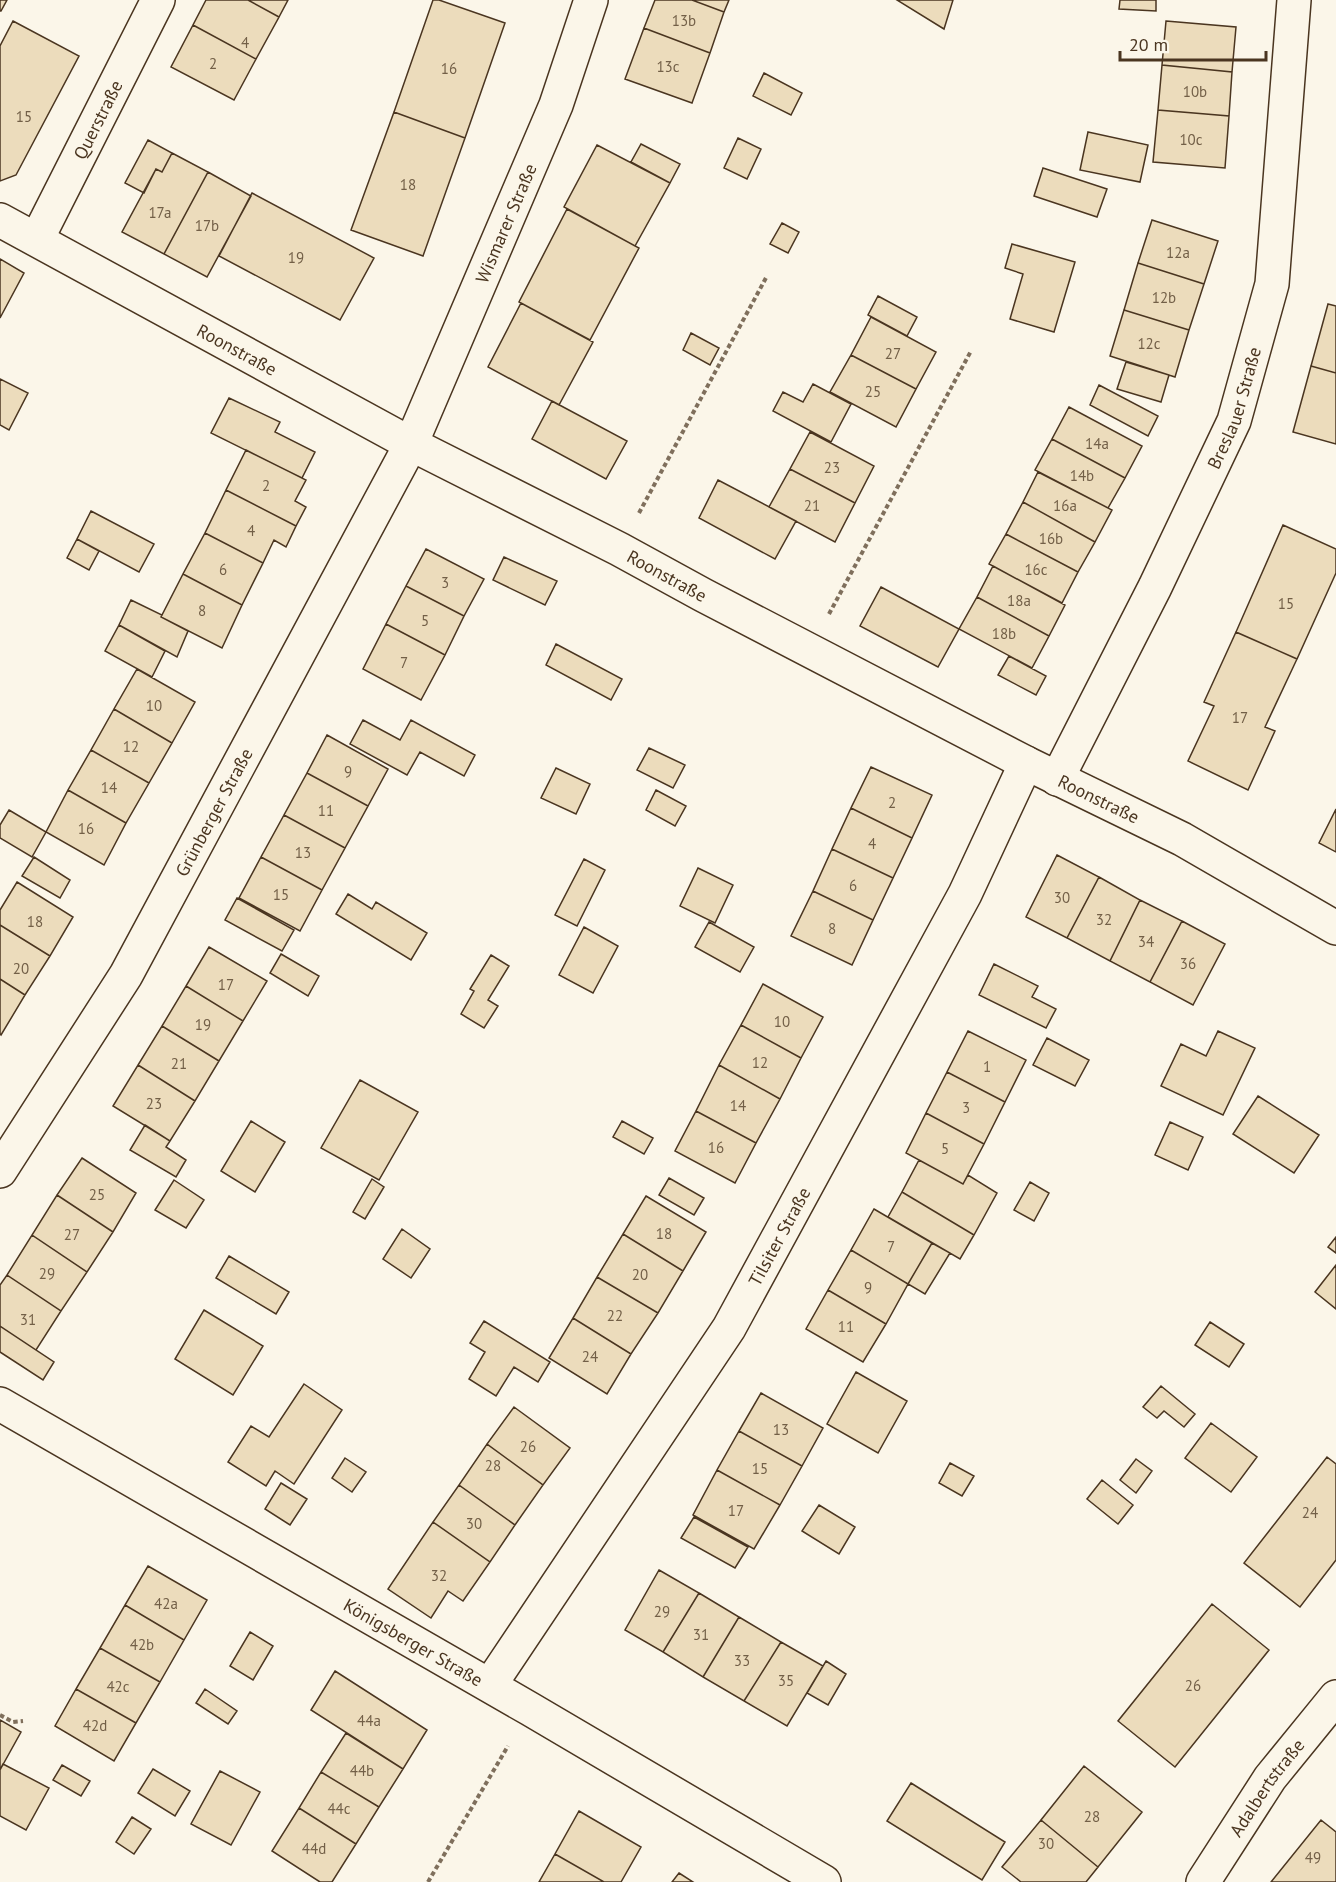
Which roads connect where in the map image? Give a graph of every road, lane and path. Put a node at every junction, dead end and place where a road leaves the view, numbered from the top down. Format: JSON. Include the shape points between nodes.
{"nodes":[{"id":1,"x":159,"y":0,"type":"edge"},
{"id":2,"x":591,"y":0,"type":"edge"},
{"id":3,"x":1294,"y":0,"type":"edge"},
{"id":4,"x":0,"y":220,"type":"edge"},
{"id":5,"x":37,"y":239,"type":"junction"},
{"id":6,"x":767,"y":276,"type":"dead end"},
{"id":7,"x":971,"y":351,"type":"dead end"},
{"id":8,"x":411,"y":444,"type":"junction"},
{"id":9,"x":619,"y":549,"type":"junction"},
{"id":10,"x":809,"y":650,"type":"junction"},
{"id":11,"x":1026,"y":763,"type":"junction"},
{"id":12,"x":1057,"y":779,"type":"junction"},
{"id":13,"x":1336,"y":928,"type":"edge"},
{"id":14,"x":0,"y":1171,"type":"edge"},
{"id":15,"x":0,"y":1404,"type":"edge"},
{"id":16,"x":490,"y":1685,"type":"junction"},
{"id":17,"x":1336,"y":1697,"type":"edge"},
{"id":18,"x":530,"y":1709,"type":"junction"},
{"id":19,"x":0,"y":1715,"type":"edge"},
{"id":20,"x":23,"y":1721,"type":"dead end"},
{"id":21,"x":428,"y":1882,"type":"edge"},
{"id":22,"x":824,"y":1882,"type":"edge"},
{"id":23,"x":1203,"y":1882,"type":"edge"}],
"edges":[{"from":1,"to":5,"type":"street","name":"Querstraße"},
{"from":2,"to":8,"type":"street","name":"Wismarer Straße","via":[[556,105]]},
{"from":3,"to":12,"type":"street","name":"Breslauer Straße","via":[[1272,284],[1234,421]]},
{"from":4,"to":5,"type":"street","name":"Roonstraße"},
{"from":5,"to":8,"type":"street","name":"Roonstraße"},
{"from":6,"to":9,"type":"path"},
{"from":7,"to":10,"type":"path"},
{"from":8,"to":9,"type":"street","name":"Roonstraße"},
{"from":8,"to":14,"type":"street","name":"Grünberger Straße","via":[[126,975]]},
{"from":9,"to":10,"type":"street","name":"Roonstraße"},
{"from":10,"to":11,"type":"street","name":"Roonstraße"},
{"from":11,"to":12,"type":"street","name":"Roonstraße"},
{"from":11,"to":16,"type":"street","name":"Tilsiter Straße","via":[[965,894],[729,1328]]},
{"from":12,"to":13,"type":"street","name":"Roonstraße","via":[[1182,838]]},
{"from":15,"to":16,"type":"street","name":"Königsberger Straße"},
{"from":16,"to":18,"type":"street","name":"Königsberger Straße"},
{"from":17,"to":23,"type":"street","name":"Adalbertstraße","via":[[1270,1778]]},
{"from":18,"to":21,"type":"path"},
{"from":18,"to":22,"type":"street","name":"Königsberger Straße"},
{"from":19,"to":20,"type":"path","via":[[13,1722]]}]}
